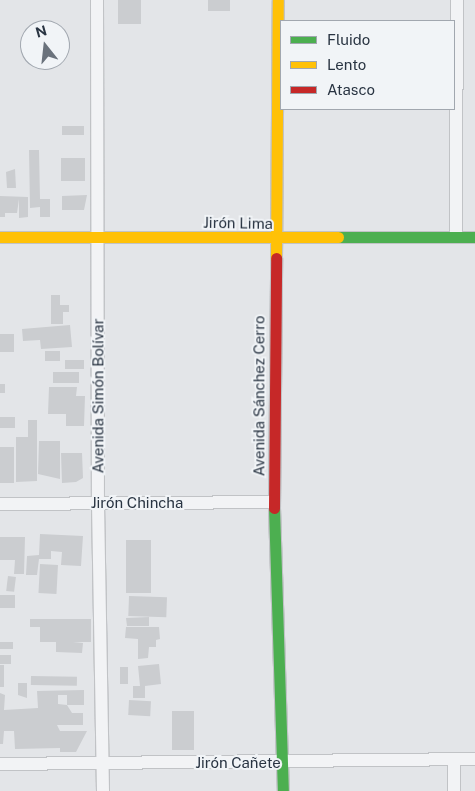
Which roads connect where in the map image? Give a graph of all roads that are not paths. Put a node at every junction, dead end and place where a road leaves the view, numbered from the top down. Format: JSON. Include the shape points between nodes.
{"nodes":[{"id":1,"x":97,"y":0,"type":"edge"},
{"id":2,"x":278,"y":0,"type":"edge"},
{"id":3,"x":457,"y":0,"type":"edge"},
{"id":4,"x":0,"y":236,"type":"edge"},
{"id":5,"x":97,"y":236,"type":"junction"},
{"id":6,"x":456,"y":237,"type":"junction"},
{"id":7,"x":475,"y":237,"type":"edge"},
{"id":8,"x":275,"y":239,"type":"junction"},
{"id":9,"x":274,"y":502,"type":"junction"},
{"id":10,"x":0,"y":504,"type":"edge"},
{"id":11,"x":98,"y":504,"type":"junction"},
{"id":12,"x":454,"y":759,"type":"junction"},
{"id":13,"x":475,"y":759,"type":"edge"},
{"id":14,"x":104,"y":763,"type":"junction"},
{"id":15,"x":284,"y":763,"type":"junction"},
{"id":16,"x":0,"y":764,"type":"edge"},
{"id":17,"x":103,"y":791,"type":"edge"},
{"id":18,"x":283,"y":791,"type":"edge"},
{"id":19,"x":454,"y":791,"type":"edge"}],
"edges":[{"from":1,"to":5,"type":"street","name":"Avenida Simón Bolívar"},
{"from":2,"to":8,"type":"street","name":"Avenida Sánchez Cerro"},
{"from":3,"to":6,"type":"street"},
{"from":4,"to":5,"type":"street","name":"Jirón Lima"},
{"from":5,"to":8,"type":"street","name":"Jirón Lima"},
{"from":5,"to":11,"type":"street","name":"Avenida Simón Bolívar"},
{"from":6,"to":7,"type":"street","name":"Jirón Lima"},
{"from":6,"to":8,"type":"street","name":"Jirón Lima"},
{"from":8,"to":9,"type":"street","name":"Avenida Sánchez Cerro"},
{"from":9,"to":11,"type":"street","name":"Jirón Chincha"},
{"from":9,"to":15,"type":"street","name":"Avenida Sánchez Cerro"},
{"from":10,"to":11,"type":"street","name":"Jirón Chincha"},
{"from":11,"to":14,"type":"street","name":"Avenida Simón Bolívar"},
{"from":12,"to":13,"type":"street","name":"Jirón Cañete"},
{"from":12,"to":15,"type":"street","name":"Jirón Cañete"},
{"from":12,"to":19,"type":"street"},
{"from":14,"to":15,"type":"street","name":"Jirón Cañete"},
{"from":14,"to":16,"type":"street","name":"Jirón Cañete"},
{"from":14,"to":17,"type":"street","name":"Avenida Simón Bolívar"},
{"from":15,"to":18,"type":"street","name":"Avenida Sánchez Cerro"}]}
